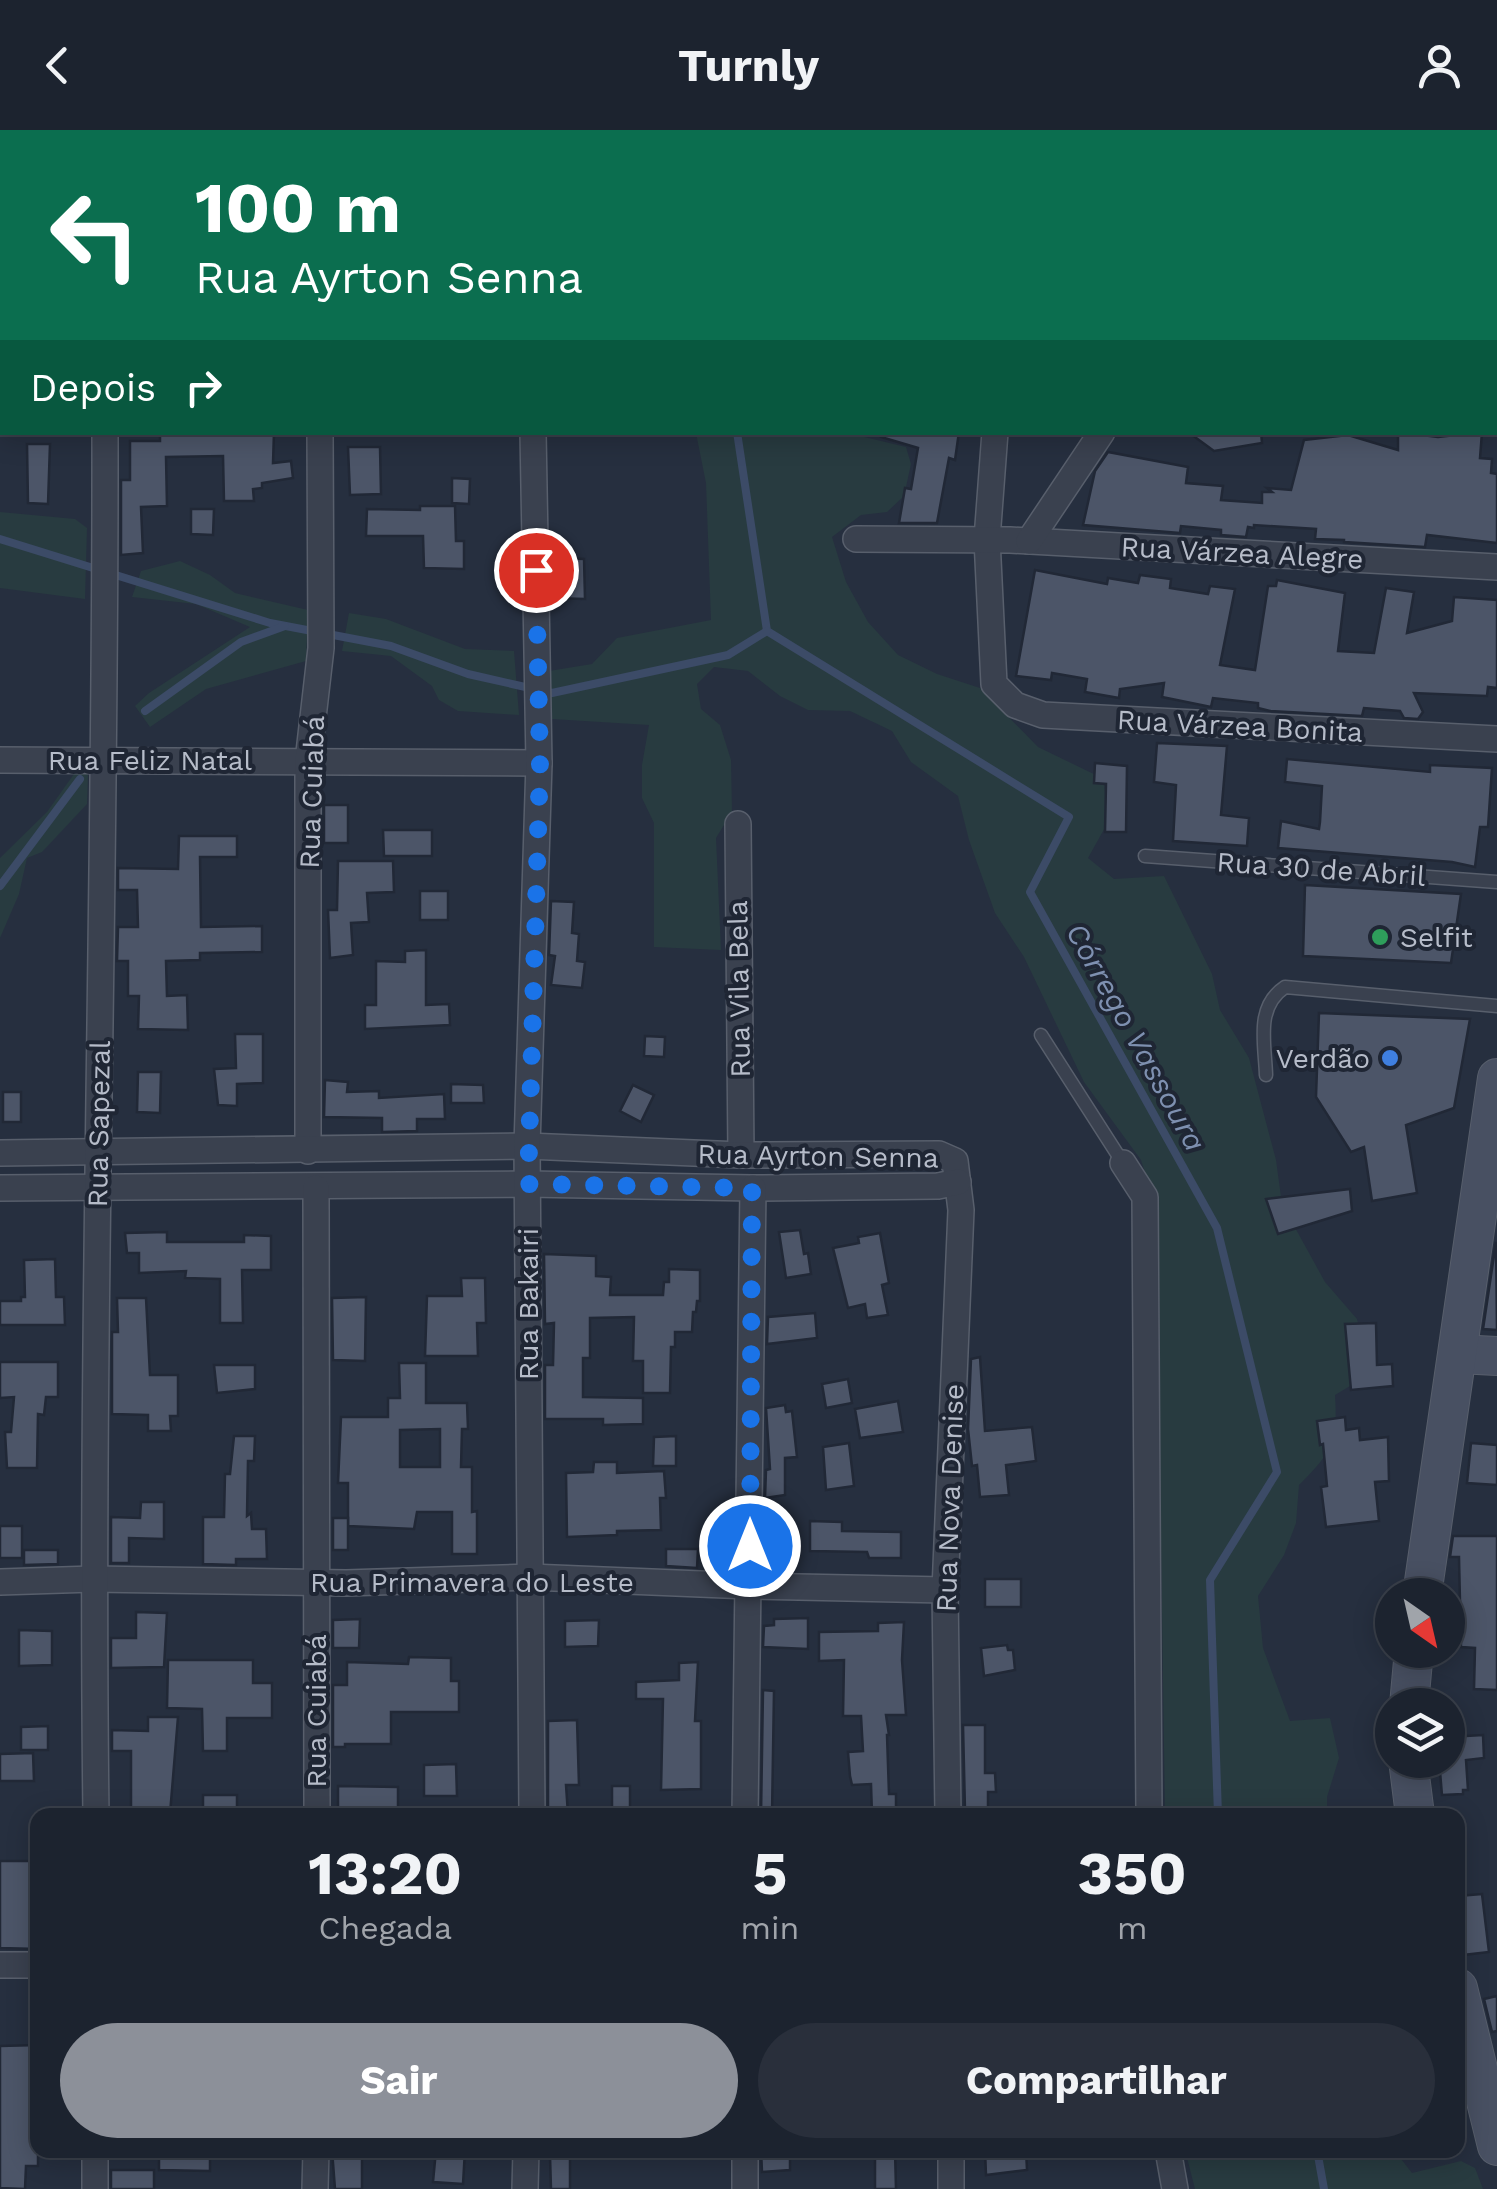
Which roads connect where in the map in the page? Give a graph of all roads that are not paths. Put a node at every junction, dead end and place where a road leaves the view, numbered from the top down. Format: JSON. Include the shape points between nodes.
{"nodes":[{"id":1,"x":105,"y":435,"type":"edge"},
{"id":2,"x":320,"y":435,"type":"edge"},
{"id":3,"x":533,"y":435,"type":"edge"},
{"id":4,"x":994,"y":435,"type":"edge"},
{"id":5,"x":1100,"y":435,"type":"edge"},
{"id":6,"x":856,"y":539,"type":"dead end"},
{"id":7,"x":987,"y":540,"type":"junction"},
{"id":8,"x":1029,"y":541,"type":"junction"},
{"id":9,"x":1497,"y":567,"type":"edge"},
{"id":10,"x":1497,"y":740,"type":"edge"},
{"id":11,"x":0,"y":760,"type":"edge"},
{"id":12,"x":106,"y":760,"type":"junction"},
{"id":13,"x":308,"y":762,"type":"junction"},
{"id":14,"x":540,"y":763,"type":"junction"},
{"id":15,"x":738,"y":824,"type":"dead end"},
{"id":16,"x":1144,"y":856,"type":"dead end"},
{"id":17,"x":1497,"y":882,"type":"edge"},
{"id":18,"x":1497,"y":1006,"type":"edge"},
{"id":19,"x":1041,"y":1035,"type":"dead end"},
{"id":20,"x":1266,"y":1074,"type":"dead end"},
{"id":21,"x":1497,"y":1078,"type":"edge"},
{"id":22,"x":527,"y":1146,"type":"junction"},
{"id":23,"x":308,"y":1151,"type":"junction"},
{"id":24,"x":0,"y":1153,"type":"edge"},
{"id":25,"x":98,"y":1153,"type":"junction"},
{"id":26,"x":741,"y":1154,"type":"junction"},
{"id":27,"x":1124,"y":1163,"type":"joint"},
{"id":28,"x":958,"y":1182,"type":"junction"},
{"id":29,"x":528,"y":1184,"type":"junction"},
{"id":30,"x":0,"y":1188,"type":"edge"},
{"id":31,"x":98,"y":1188,"type":"junction"},
{"id":32,"x":316,"y":1188,"type":"junction"},
{"id":33,"x":752,"y":1188,"type":"junction"},
{"id":34,"x":1458,"y":1354,"type":"junction"},
{"id":35,"x":1497,"y":1356,"type":"edge"},
{"id":36,"x":530,"y":1577,"type":"junction"},
{"id":37,"x":1425,"y":1578,"type":"edge"},
{"id":38,"x":93,"y":1579,"type":"junction"},
{"id":39,"x":0,"y":1582,"type":"edge"},
{"id":40,"x":315,"y":1582,"type":"junction"},
{"id":41,"x":749,"y":1586,"type":"junction"},
{"id":42,"x":945,"y":1590,"type":"junction"},
{"id":43,"x":1410,"y":1778,"type":"edge"},
{"id":44,"x":96,"y":1808,"type":"edge"},
{"id":45,"x":317,"y":1808,"type":"edge"},
{"id":46,"x":532,"y":1808,"type":"edge"},
{"id":47,"x":745,"y":1808,"type":"edge"},
{"id":48,"x":948,"y":1808,"type":"edge"},
{"id":49,"x":1149,"y":1808,"type":"edge"},
{"id":50,"x":1414,"y":1808,"type":"edge"},
{"id":51,"x":0,"y":1965,"type":"edge"},
{"id":52,"x":30,"y":1965,"type":"edge"},
{"id":53,"x":1465,"y":2016,"type":"edge"},
{"id":54,"x":1497,"y":2146,"type":"edge"},
{"id":55,"x":95,"y":2158,"type":"edge"},
{"id":56,"x":316,"y":2158,"type":"edge"},
{"id":57,"x":526,"y":2158,"type":"edge"},
{"id":58,"x":745,"y":2158,"type":"edge"},
{"id":59,"x":951,"y":2158,"type":"edge"},
{"id":60,"x":1170,"y":2158,"type":"edge"},
{"id":61,"x":95,"y":2189,"type":"edge"},
{"id":62,"x":315,"y":2189,"type":"edge"},
{"id":63,"x":525,"y":2189,"type":"edge"},
{"id":64,"x":745,"y":2189,"type":"edge"},
{"id":65,"x":952,"y":2189,"type":"edge"},
{"id":66,"x":1176,"y":2189,"type":"edge"}],
"edges":[{"from":1,"to":12,"type":"street","name":"Rua Sapezal"},
{"from":2,"to":13,"type":"street","name":"Rua Cuiabá","via":[[321,648]]},
{"from":3,"to":14,"type":"street","name":"Rua Bakairi"},
{"from":4,"to":7,"type":"street"},
{"from":5,"to":8,"type":"street"},
{"from":6,"to":7,"type":"street","name":"Rua Várzea Alegre"},
{"from":7,"to":8,"type":"street","name":"Rua Várzea Alegre"},
{"from":7,"to":10,"type":"street","name":"Rua Várzea Bonita","via":[[994,684],[1016,704],[1043,715]]},
{"from":8,"to":9,"type":"street","name":"Rua Várzea Alegre"},
{"from":11,"to":12,"type":"street","name":"Rua Feliz Natal"},
{"from":12,"to":13,"type":"street","name":"Rua Feliz Natal"},
{"from":12,"to":25,"type":"street","name":"Rua Sapezal"},
{"from":13,"to":14,"type":"street","name":"Rua Feliz Natal"},
{"from":13,"to":23,"type":"street","name":"Rua Cuiabá"},
{"from":14,"to":22,"type":"street","name":"Rua Bakairi"},
{"from":15,"to":26,"type":"street","name":"Rua Vila Bela"},
{"from":16,"to":17,"type":"lane","name":"Rua 30 de Abril"},
{"from":18,"to":20,"type":"lane","via":[[1285,987],[1264,1015]]},
{"from":19,"to":27,"type":"lane"},
{"from":21,"to":34,"type":"main road"},
{"from":22,"to":23,"type":"street","name":"Rua Ayrton Senna"},
{"from":22,"to":26,"type":"street","name":"Rua Ayrton Senna"},
{"from":22,"to":29,"type":"street","name":"Rua Bakairi"},
{"from":23,"to":25,"type":"street","name":"Rua Ayrton Senna"},
{"from":24,"to":25,"type":"street","name":"Rua Ayrton Senna"},
{"from":25,"to":31,"type":"street","name":"Rua Sapezal"},
{"from":26,"to":28,"type":"street","name":"Rua Ayrton Senna","via":[[938,1154],[955,1161]]},
{"from":27,"to":49,"type":"street","via":[[1145,1197]]},
{"from":28,"to":33,"type":"street","name":"Rua Ayrton Senna"},
{"from":28,"to":42,"type":"street","name":"Rua Nova Denise"},
{"from":29,"to":32,"type":"street","name":"Rua Ayrton Senna"},
{"from":29,"to":33,"type":"street","name":"Rua Ayrton Senna"},
{"from":29,"to":36,"type":"street","name":"Rua Bakairi"},
{"from":30,"to":31,"type":"street","name":"Rua Ayrton Senna"},
{"from":31,"to":32,"type":"street","name":"Rua Ayrton Senna"},
{"from":31,"to":38,"type":"street","name":"Rua Sapezal"},
{"from":32,"to":40,"type":"street","name":"Rua Cuiabá"},
{"from":33,"to":41,"type":"street"},
{"from":34,"to":35,"type":"main road"},
{"from":34,"to":37,"type":"main road"},
{"from":36,"to":40,"type":"street","name":"Rua Primavera do Leste"},
{"from":36,"to":41,"type":"street","name":"Rua Primavera do Leste"},
{"from":36,"to":46,"type":"street","name":"Rua Bakairi"},
{"from":38,"to":39,"type":"street","name":"Rua Primavera do Leste"},
{"from":38,"to":40,"type":"street","name":"Rua Primavera do Leste"},
{"from":38,"to":44,"type":"street","name":"Rua Sapezal"},
{"from":40,"to":45,"type":"street","name":"Rua Cuiabá"},
{"from":41,"to":42,"type":"street","name":"Rua Primavera do Leste"},
{"from":41,"to":47,"type":"street"},
{"from":42,"to":48,"type":"street","name":"Rua Nova Denise"},
{"from":43,"to":50,"type":"main road"},
{"from":51,"to":52,"type":"street"},
{"from":53,"to":54,"type":"main road"},
{"from":55,"to":61,"type":"street"},
{"from":56,"to":62,"type":"street"},
{"from":57,"to":63,"type":"street"},
{"from":58,"to":64,"type":"street"},
{"from":59,"to":65,"type":"street"},
{"from":60,"to":66,"type":"street"}]}
